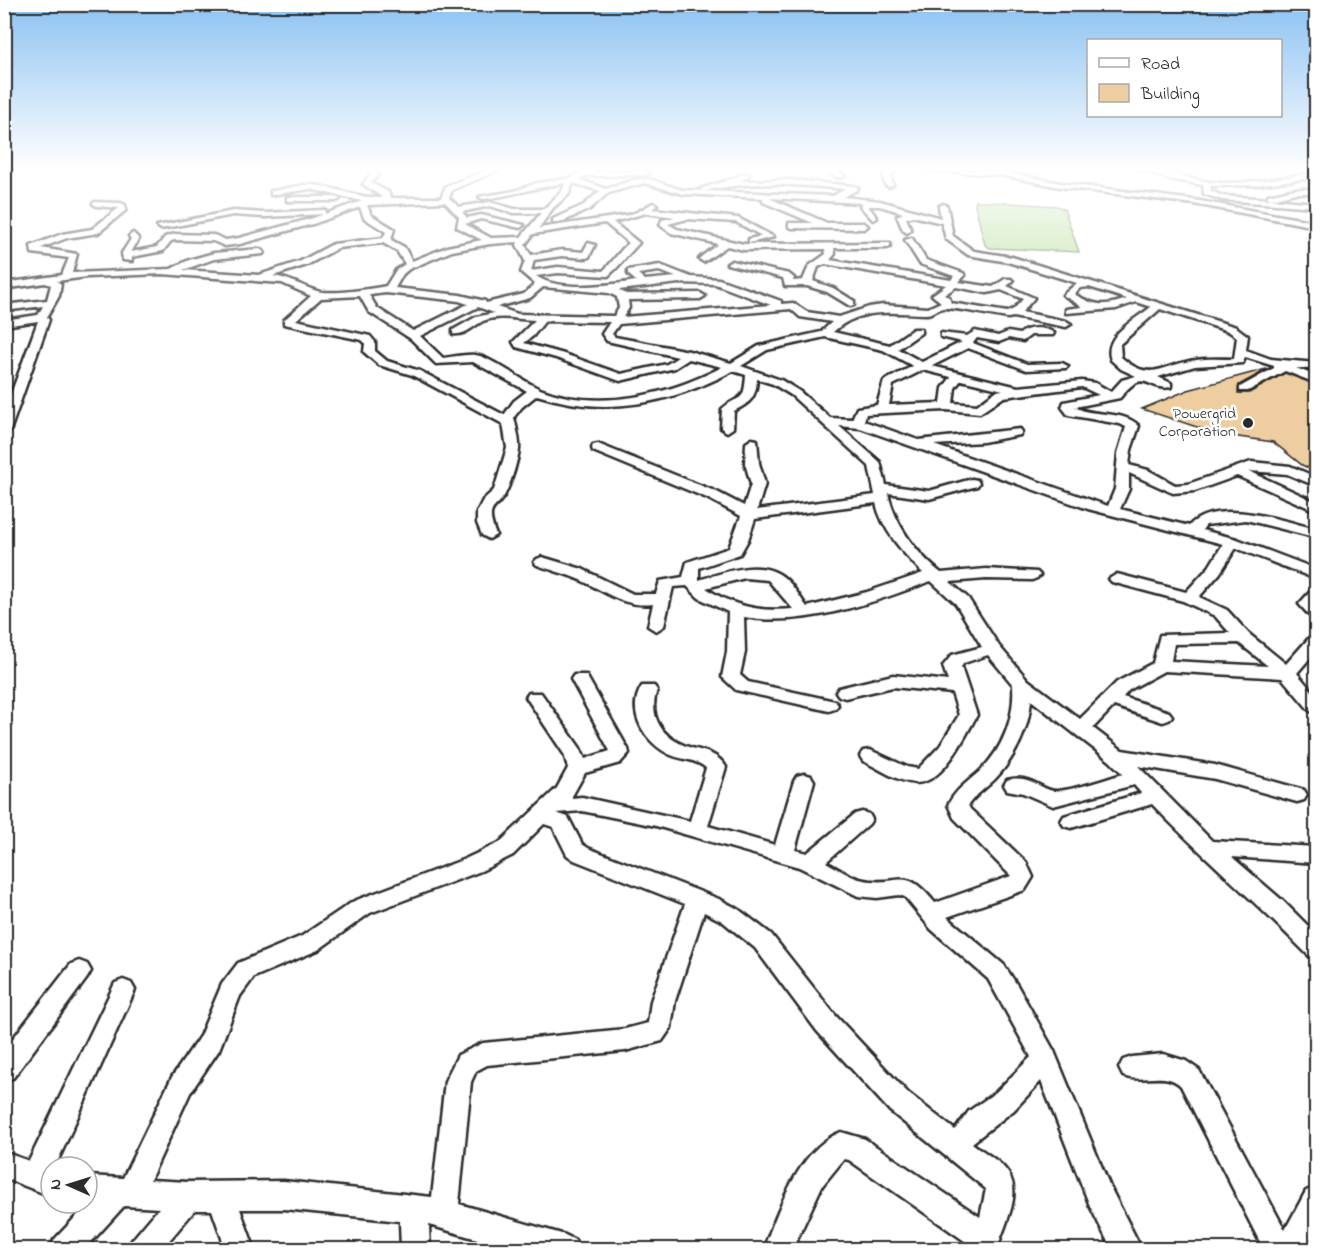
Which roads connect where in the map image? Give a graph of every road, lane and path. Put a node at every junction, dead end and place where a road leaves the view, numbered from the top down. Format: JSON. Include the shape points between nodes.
{"nodes":[{"id":1,"x":100,"y":227,"type":"edge"},
{"id":2,"x":293,"y":227,"type":"edge"},
{"id":3,"x":384,"y":227,"type":"edge"},
{"id":4,"x":462,"y":227,"type":"edge"},
{"id":5,"x":513,"y":227,"type":"edge"},
{"id":6,"x":533,"y":227,"type":"edge"},
{"id":7,"x":540,"y":227,"type":"edge"},
{"id":8,"x":564,"y":227,"type":"edge"},
{"id":9,"x":614,"y":227,"type":"edge"},
{"id":10,"x":667,"y":227,"type":"edge"},
{"id":11,"x":752,"y":227,"type":"edge"},
{"id":12,"x":905,"y":227,"type":"edge"},
{"id":13,"x":946,"y":227,"type":"edge"},
{"id":14,"x":529,"y":231,"type":"junction"},
{"id":15,"x":268,"y":234,"type":"junction"},
{"id":16,"x":133,"y":236,"type":"dead end"},
{"id":17,"x":386,"y":240,"type":"junction"},
{"id":18,"x":221,"y":241,"type":"junction"},
{"id":19,"x":490,"y":241,"type":"junction"},
{"id":20,"x":730,"y":244,"type":"junction"},
{"id":21,"x":591,"y":245,"type":"dead end"},
{"id":22,"x":828,"y":245,"type":"junction"},
{"id":23,"x":887,"y":245,"type":"dead end"},
{"id":24,"x":156,"y":250,"type":"junction"},
{"id":25,"x":260,"y":252,"type":"junction"},
{"id":26,"x":772,"y":255,"type":"junction"},
{"id":27,"x":126,"y":256,"type":"junction"},
{"id":28,"x":529,"y":258,"type":"junction"},
{"id":29,"x":704,"y":259,"type":"dead end"},
{"id":30,"x":826,"y":261,"type":"junction"},
{"id":31,"x":732,"y":264,"type":"dead end"},
{"id":32,"x":410,"y":265,"type":"junction"},
{"id":33,"x":134,"y":272,"type":"junction"},
{"id":34,"x":171,"y":272,"type":"junction"},
{"id":35,"x":770,"y":273,"type":"junction"},
{"id":36,"x":528,"y":274,"type":"junction"},
{"id":37,"x":71,"y":277,"type":"junction"},
{"id":38,"x":237,"y":277,"type":"junction"},
{"id":39,"x":262,"y":278,"type":"junction"},
{"id":40,"x":693,"y":280,"type":"junction"},
{"id":41,"x":48,"y":281,"type":"junction"},
{"id":42,"x":808,"y":283,"type":"junction"},
{"id":43,"x":541,"y":284,"type":"junction"},
{"id":44,"x":644,"y":284,"type":"junction"},
{"id":45,"x":1089,"y":284,"type":"junction"},
{"id":46,"x":952,"y":285,"type":"junction"},
{"id":47,"x":4,"y":286,"type":"edge"},
{"id":48,"x":735,"y":289,"type":"junction"},
{"id":49,"x":386,"y":290,"type":"junction"},
{"id":50,"x":609,"y":290,"type":"junction"},
{"id":51,"x":363,"y":293,"type":"junction"},
{"id":52,"x":318,"y":295,"type":"junction"},
{"id":53,"x":700,"y":296,"type":"dead end"},
{"id":54,"x":624,"y":297,"type":"junction"},
{"id":55,"x":52,"y":299,"type":"junction"},
{"id":56,"x":874,"y":299,"type":"dead end"},
{"id":57,"x":1135,"y":299,"type":"junction"},
{"id":58,"x":850,"y":303,"type":"dead end"},
{"id":59,"x":941,"y":304,"type":"junction"},
{"id":60,"x":485,"y":305,"type":"junction"},
{"id":61,"x":793,"y":306,"type":"junction"},
{"id":62,"x":1158,"y":306,"type":"junction"},
{"id":63,"x":4,"y":308,"type":"edge"},
{"id":64,"x":883,"y":308,"type":"junction"},
{"id":65,"x":1094,"y":309,"type":"junction"},
{"id":66,"x":1070,"y":311,"type":"dead end"},
{"id":67,"x":502,"y":314,"type":"junction"},
{"id":68,"x":1014,"y":314,"type":"junction"},
{"id":69,"x":40,"y":318,"type":"junction"},
{"id":70,"x":542,"y":318,"type":"junction"},
{"id":71,"x":617,"y":320,"type":"junction"},
{"id":72,"x":840,"y":320,"type":"junction"},
{"id":73,"x":4,"y":323,"type":"edge"},
{"id":74,"x":1066,"y":324,"type":"dead end"},
{"id":75,"x":917,"y":331,"type":"dead end"},
{"id":76,"x":457,"y":332,"type":"dead end"},
{"id":77,"x":1049,"y":333,"type":"dead end"},
{"id":78,"x":825,"y":334,"type":"junction"},
{"id":79,"x":411,"y":335,"type":"junction"},
{"id":80,"x":945,"y":335,"type":"dead end"},
{"id":81,"x":968,"y":342,"type":"junction"},
{"id":82,"x":891,"y":349,"type":"junction"},
{"id":83,"x":1242,"y":352,"type":"junction"},
{"id":84,"x":689,"y":354,"type":"junction"},
{"id":85,"x":1280,"y":365,"type":"junction"},
{"id":86,"x":1062,"y":366,"type":"dead end"},
{"id":87,"x":1317,"y":366,"type":"edge"},
{"id":88,"x":733,"y":367,"type":"junction"},
{"id":89,"x":923,"y":367,"type":"junction"},
{"id":90,"x":752,"y":373,"type":"junction"},
{"id":91,"x":958,"y":376,"type":"junction"},
{"id":92,"x":1144,"y":377,"type":"junction"},
{"id":93,"x":1317,"y":380,"type":"edge"},
{"id":94,"x":1167,"y":385,"type":"dead end"},
{"id":95,"x":1244,"y":389,"type":"dead end"},
{"id":96,"x":1021,"y":390,"type":"junction"},
{"id":97,"x":535,"y":391,"type":"junction"},
{"id":98,"x":1108,"y":396,"type":"junction"},
{"id":99,"x":946,"y":406,"type":"junction"},
{"id":100,"x":882,"y":408,"type":"junction"},
{"id":101,"x":826,"y":421,"type":"junction"},
{"id":102,"x":507,"y":422,"type":"junction"},
{"id":103,"x":856,"y":422,"type":"junction"},
{"id":104,"x":727,"y":428,"type":"dead end"},
{"id":105,"x":4,"y":431,"type":"edge"},
{"id":106,"x":1016,"y":432,"type":"dead end"},
{"id":107,"x":917,"y":442,"type":"junction"},
{"id":108,"x":752,"y":443,"type":"dead end"},
{"id":109,"x":598,"y":448,"type":"dead end"},
{"id":110,"x":1123,"y":467,"type":"junction"},
{"id":111,"x":1238,"y":471,"type":"junction"},
{"id":112,"x":1317,"y":482,"type":"edge"},
{"id":113,"x":972,"y":483,"type":"dead end"},
{"id":114,"x":881,"y":493,"type":"junction"},
{"id":115,"x":1317,"y":507,"type":"edge"},
{"id":116,"x":1111,"y":511,"type":"junction"},
{"id":117,"x":749,"y":514,"type":"junction"},
{"id":118,"x":1193,"y":531,"type":"junction"},
{"id":119,"x":1314,"y":533,"type":"dead end"},
{"id":120,"x":489,"y":535,"type":"dead end"},
{"id":121,"x":1232,"y":542,"type":"junction"},
{"id":122,"x":542,"y":562,"type":"dead end"},
{"id":123,"x":1317,"y":574,"type":"edge"},
{"id":124,"x":1032,"y":575,"type":"dead end"},
{"id":125,"x":936,"y":576,"type":"junction"},
{"id":126,"x":1117,"y":579,"type":"dead end"},
{"id":127,"x":693,"y":584,"type":"junction"},
{"id":128,"x":1317,"y":595,"type":"edge"},
{"id":129,"x":662,"y":598,"type":"junction"},
{"id":130,"x":1189,"y":598,"type":"junction"},
{"id":131,"x":736,"y":611,"type":"junction"},
{"id":132,"x":804,"y":613,"type":"junction"},
{"id":133,"x":1317,"y":613,"type":"edge"},
{"id":134,"x":656,"y":626,"type":"dead end"},
{"id":135,"x":1243,"y":638,"type":"junction"},
{"id":136,"x":1316,"y":641,"type":"edge"},
{"id":137,"x":992,"y":649,"type":"junction"},
{"id":138,"x":1161,"y":666,"type":"junction"},
{"id":139,"x":1287,"y":674,"type":"junction"},
{"id":140,"x":580,"y":679,"type":"dead end"},
{"id":141,"x":1022,"y":684,"type":"junction"},
{"id":142,"x":959,"y":688,"type":"junction"},
{"id":143,"x":648,"y":690,"type":"dead end"},
{"id":144,"x":845,"y":692,"type":"dead end"},
{"id":145,"x":535,"y":697,"type":"dead end"},
{"id":146,"x":1110,"y":699,"type":"junction"},
{"id":147,"x":829,"y":705,"type":"dead end"},
{"id":148,"x":1317,"y":707,"type":"edge"},
{"id":149,"x":1163,"y":716,"type":"dead end"},
{"id":150,"x":1082,"y":728,"type":"junction"},
{"id":151,"x":870,"y":756,"type":"dead end"},
{"id":152,"x":1118,"y":756,"type":"junction"},
{"id":153,"x":578,"y":768,"type":"junction"},
{"id":154,"x":1137,"y":778,"type":"junction"},
{"id":155,"x":804,"y":781,"type":"dead end"},
{"id":156,"x":1014,"y":785,"type":"dead end"},
{"id":157,"x":1297,"y":795,"type":"dead end"},
{"id":158,"x":1155,"y":796,"type":"junction"},
{"id":159,"x":546,"y":811,"type":"junction"},
{"id":160,"x":862,"y":819,"type":"dead end"},
{"id":161,"x":1071,"y":821,"type":"dead end"},
{"id":162,"x":697,"y":830,"type":"junction"},
{"id":163,"x":1207,"y":848,"type":"junction"},
{"id":164,"x":783,"y":854,"type":"junction"},
{"id":165,"x":1317,"y":855,"type":"edge"},
{"id":166,"x":810,"y":863,"type":"junction"},
{"id":167,"x":697,"y":900,"type":"junction"},
{"id":168,"x":931,"y":913,"type":"junction"},
{"id":169,"x":1317,"y":948,"type":"edge"},
{"id":170,"x":79,"y":971,"type":"dead end"},
{"id":171,"x":123,"y":990,"type":"dead end"},
{"id":172,"x":1045,"y":1059,"type":"junction"},
{"id":173,"x":1132,"y":1068,"type":"dead end"},
{"id":174,"x":4,"y":1070,"type":"edge"},
{"id":175,"x":968,"y":1132,"type":"dead end"},
{"id":176,"x":54,"y":1155,"type":"edge"},
{"id":177,"x":4,"y":1165,"type":"edge"},
{"id":178,"x":39,"y":1178,"type":"edge"},
{"id":179,"x":99,"y":1191,"type":"edge"},
{"id":180,"x":124,"y":1193,"type":"junction"},
{"id":181,"x":188,"y":1196,"type":"junction"},
{"id":182,"x":221,"y":1196,"type":"junction"},
{"id":183,"x":1317,"y":1201,"type":"edge"},
{"id":184,"x":414,"y":1208,"type":"junction"},
{"id":185,"x":444,"y":1214,"type":"junction"},
{"id":186,"x":983,"y":1243,"type":"edge"},
{"id":187,"x":64,"y":1250,"type":"edge"},
{"id":188,"x":142,"y":1250,"type":"edge"},
{"id":189,"x":242,"y":1250,"type":"edge"},
{"id":190,"x":416,"y":1250,"type":"edge"},
{"id":191,"x":565,"y":1250,"type":"edge"},
{"id":192,"x":777,"y":1250,"type":"edge"},
{"id":193,"x":1128,"y":1250,"type":"edge"},
{"id":194,"x":1280,"y":1250,"type":"edge"},
{"id":195,"x":1290,"y":1250,"type":"edge"}],
"edges":[{"from":1,"to":37,"type":"street","via":[[34,248],[74,256]]},
{"from":2,"to":15,"type":"street"},
{"from":3,"to":17,"type":"street","via":[[391,231]]},
{"from":4,"to":19,"type":"street"},
{"from":5,"to":14,"type":"street"},
{"from":6,"to":14,"type":"street"},
{"from":7,"to":14,"type":"street"},
{"from":8,"to":14,"type":"street"},
{"from":9,"to":36,"type":"street","via":[[635,243],[607,273],[558,270]]},
{"from":10,"to":20,"type":"street"},
{"from":11,"to":20,"type":"street","via":[[770,237]]},
{"from":12,"to":46,"type":"street","via":[[923,262],[960,275]]},
{"from":13,"to":45,"type":"street","via":[[949,237],[967,251],[1009,259]]},
{"from":14,"to":19,"type":"street"},
{"from":14,"to":28,"type":"street","via":[[521,245]]},
{"from":15,"to":18,"type":"street"},
{"from":15,"to":25,"type":"street","via":[[269,240]]},
{"from":16,"to":27,"type":"street"},
{"from":17,"to":32,"type":"street","via":[[401,249]]},
{"from":17,"to":39,"type":"street","via":[[336,246],[307,262]]},
{"from":18,"to":24,"type":"street"},
{"from":18,"to":24,"type":"street","via":[[175,237]]},
{"from":19,"to":32,"type":"street","via":[[455,248]]},
{"from":20,"to":26,"type":"street"},
{"from":20,"to":29,"type":"street"},
{"from":21,"to":28,"type":"street","via":[[586,255],[562,253]]},
{"from":22,"to":23,"type":"street"},
{"from":22,"to":26,"type":"street"},
{"from":22,"to":30,"type":"street","via":[[831,254]]},
{"from":24,"to":27,"type":"street"},
{"from":25,"to":34,"type":"street","via":[[195,260]]},
{"from":25,"to":38,"type":"street"},
{"from":26,"to":35,"type":"street"},
{"from":27,"to":33,"type":"street","via":[[143,262]]},
{"from":28,"to":36,"type":"street"},
{"from":30,"to":42,"type":"street","via":[[811,269]]},
{"from":30,"to":46,"type":"street"},
{"from":31,"to":35,"type":"street"},
{"from":32,"to":49,"type":"street","via":[[399,272]]},
{"from":33,"to":34,"type":"street"},
{"from":33,"to":37,"type":"street"},
{"from":34,"to":38,"type":"street"},
{"from":35,"to":42,"type":"street","via":[[788,277],[788,284]]},
{"from":35,"to":48,"type":"street"},
{"from":36,"to":43,"type":"street"},
{"from":37,"to":41,"type":"street"},
{"from":37,"to":55,"type":"street"},
{"from":38,"to":39,"type":"street"},
{"from":39,"to":52,"type":"street","via":[[288,281]]},
{"from":40,"to":44,"type":"street"},
{"from":40,"to":44,"type":"street","via":[[660,268],[631,272]]},
{"from":40,"to":48,"type":"street","via":[[716,281]]},
{"from":41,"to":47,"type":"street"},
{"from":41,"to":55,"type":"street","via":[[56,284]]},
{"from":42,"to":58,"type":"street","via":[[830,290]]},
{"from":43,"to":50,"type":"street"},
{"from":43,"to":60,"type":"street","via":[[527,296]]},
{"from":44,"to":50,"type":"street"},
{"from":45,"to":57,"type":"street"},
{"from":45,"to":65,"type":"street","via":[[1077,286],[1068,295]]},
{"from":46,"to":59,"type":"street","via":[[937,295],[947,300]]},
{"from":46,"to":68,"type":"street","via":[[992,291],[1003,284],[1029,297]]},
{"from":48,"to":61,"type":"street","via":[[760,300]]},
{"from":49,"to":51,"type":"street"},
{"from":49,"to":60,"type":"street","via":[[446,295]]},
{"from":50,"to":54,"type":"street"},
{"from":51,"to":52,"type":"street"},
{"from":51,"to":79,"type":"street","via":[[373,310]]},
{"from":52,"to":102,"type":"street","via":[[288,322],[366,338],[370,342],[369,352],[383,363],[416,373]]},
{"from":53,"to":54,"type":"street"},
{"from":54,"to":71,"type":"street","via":[[624,308]]},
{"from":55,"to":63,"type":"street"},
{"from":55,"to":69,"type":"street"},
{"from":56,"to":64,"type":"street","via":[[887,301]]},
{"from":57,"to":62,"type":"street"},
{"from":57,"to":65,"type":"street"},
{"from":59,"to":64,"type":"street","via":[[929,311]]},
{"from":59,"to":68,"type":"street"},
{"from":60,"to":67,"type":"street"},
{"from":60,"to":79,"type":"street","via":[[460,310],[434,328]]},
{"from":61,"to":71,"type":"street"},
{"from":61,"to":72,"type":"street","via":[[804,315]]},
{"from":62,"to":83,"type":"street","via":[[1239,332],[1243,336]]},
{"from":62,"to":92,"type":"street","via":[[1115,344],[1119,363]]},
{"from":64,"to":72,"type":"street"},
{"from":65,"to":66,"type":"street"},
{"from":67,"to":70,"type":"street"},
{"from":67,"to":76,"type":"street","via":[[480,319]]},
{"from":68,"to":74,"type":"street"},
{"from":69,"to":73,"type":"street"},
{"from":69,"to":105,"type":"street","via":[[44,320]]},
{"from":70,"to":71,"type":"street","via":[[584,316]]},
{"from":70,"to":84,"type":"street","via":[[518,344],[616,378],[662,369]]},
{"from":71,"to":84,"type":"street","via":[[607,334],[611,339]]},
{"from":72,"to":78,"type":"street"},
{"from":75,"to":82,"type":"street"},
{"from":77,"to":81,"type":"street","via":[[1028,332],[1023,338],[1008,335],[999,339],[977,334]]},
{"from":78,"to":82,"type":"street"},
{"from":78,"to":88,"type":"street","via":[[767,346]]},
{"from":79,"to":97,"type":"street","via":[[440,362],[475,358]]},
{"from":80,"to":81,"type":"street"},
{"from":81,"to":86,"type":"street","via":[[1026,367]]},
{"from":81,"to":89,"type":"street"},
{"from":82,"to":89,"type":"street"},
{"from":83,"to":85,"type":"street"},
{"from":83,"to":92,"type":"street","via":[[1239,361],[1195,363]]},
{"from":84,"to":88,"type":"street"},
{"from":85,"to":87,"type":"street"},
{"from":85,"to":93,"type":"street"},
{"from":85,"to":95,"type":"street","via":[[1280,370]]},
{"from":88,"to":90,"type":"street"},
{"from":88,"to":97,"type":"street","via":[[695,386],[641,401],[581,401]]},
{"from":89,"to":91,"type":"street"},
{"from":89,"to":100,"type":"street","via":[[888,383]]},
{"from":90,"to":101,"type":"street","via":[[787,387]]},
{"from":90,"to":104,"type":"street","via":[[751,395],[746,402],[728,409]]},
{"from":91,"to":96,"type":"street"},
{"from":91,"to":99,"type":"street","via":[[949,388]]},
{"from":92,"to":94,"type":"street"},
{"from":92,"to":98,"type":"street","via":[[1126,381],[1119,392]]},
{"from":96,"to":98,"type":"street","via":[[1087,384]]},
{"from":96,"to":99,"type":"street","via":[[996,396],[980,409]]},
{"from":97,"to":102,"type":"street","via":[[513,408]]},
{"from":98,"to":110,"type":"street","via":[[1068,407],[1132,424]]},
{"from":99,"to":100,"type":"street"},
{"from":100,"to":103,"type":"street","via":[[861,411]]},
{"from":101,"to":103,"type":"street"},
{"from":101,"to":114,"type":"street","via":[[875,465]]},
{"from":102,"to":120,"type":"street","via":[[513,448],[500,491],[484,512]]},
{"from":103,"to":107,"type":"street"},
{"from":106,"to":107,"type":"street"},
{"from":107,"to":116,"type":"street"},
{"from":108,"to":117,"type":"street","via":[[752,467],[758,484]]},
{"from":109,"to":117,"type":"street"},
{"from":110,"to":111,"type":"street","via":[[1181,489]]},
{"from":110,"to":116,"type":"street","via":[[1124,489]]},
{"from":111,"to":112,"type":"street","via":[[1245,467],[1281,468]]},
{"from":111,"to":115,"type":"street"},
{"from":113,"to":114,"type":"street","via":[[929,495]]},
{"from":114,"to":117,"type":"street"},
{"from":114,"to":125,"type":"street","via":[[885,512],[903,543]]},
{"from":116,"to":118,"type":"street"},
{"from":117,"to":127,"type":"street","via":[[735,551],[692,565]]},
{"from":118,"to":119,"type":"street","via":[[1206,520],[1246,516]]},
{"from":118,"to":121,"type":"street"},
{"from":121,"to":123,"type":"street"},
{"from":121,"to":130,"type":"street","via":[[1219,564]]},
{"from":122,"to":129,"type":"street","via":[[577,573],[628,600]]},
{"from":124,"to":125,"type":"street"},
{"from":125,"to":132,"type":"street"},
{"from":125,"to":137,"type":"street","via":[[969,610]]},
{"from":126,"to":130,"type":"street"},
{"from":127,"to":129,"type":"street","via":[[668,583]]},
{"from":127,"to":131,"type":"street"},
{"from":127,"to":132,"type":"street","via":[[762,573],[775,578]]},
{"from":128,"to":133,"type":"street","via":[[1307,604]]},
{"from":129,"to":134,"type":"street"},
{"from":130,"to":135,"type":"street","via":[[1221,613]]},
{"from":131,"to":132,"type":"street","via":[[772,616]]},
{"from":131,"to":147,"type":"street","via":[[736,652],[731,677],[742,686]]},
{"from":135,"to":138,"type":"street","via":[[1168,638]]},
{"from":135,"to":139,"type":"street"},
{"from":136,"to":139,"type":"street"},
{"from":137,"to":141,"type":"street"},
{"from":137,"to":142,"type":"street","via":[[958,659],[952,666]]},
{"from":138,"to":139,"type":"street"},
{"from":138,"to":146,"type":"street","via":[[1123,686]]},
{"from":139,"to":148,"type":"street"},
{"from":140,"to":153,"type":"street","via":[[619,753]]},
{"from":141,"to":150,"type":"street"},
{"from":141,"to":168,"type":"street","via":[[1024,703],[1009,745],[993,770],[958,804],[961,813],[1018,868],[1022,877],[1017,884]]},
{"from":142,"to":144,"type":"street","via":[[893,681]]},
{"from":142,"to":151,"type":"street","via":[[968,715],[927,774],[910,775]]},
{"from":143,"to":162,"type":"street","via":[[644,711],[655,733],[678,750],[710,759],[716,767]]},
{"from":145,"to":153,"type":"street","via":[[573,753]]},
{"from":146,"to":149,"type":"street"},
{"from":146,"to":150,"type":"street"},
{"from":150,"to":152,"type":"street"},
{"from":152,"to":154,"type":"street"},
{"from":152,"to":157,"type":"street","via":[[1215,772]]},
{"from":153,"to":159,"type":"street","via":[[564,793]]},
{"from":154,"to":156,"type":"street","via":[[1053,799],[1026,786]]},
{"from":154,"to":158,"type":"street"},
{"from":155,"to":164,"type":"street"},
{"from":158,"to":161,"type":"street"},
{"from":158,"to":163,"type":"street"},
{"from":159,"to":162,"type":"street","via":[[582,804]]},
{"from":159,"to":167,"type":"street","via":[[561,822],[574,849],[582,854]]},
{"from":159,"to":180,"type":"street","via":[[495,855],[362,907],[310,943],[246,970],[230,991],[202,1056],[181,1085]]},
{"from":160,"to":166,"type":"street"},
{"from":162,"to":164,"type":"street"},
{"from":163,"to":165,"type":"street"},
{"from":163,"to":169,"type":"street"},
{"from":164,"to":166,"type":"street"},
{"from":166,"to":168,"type":"street","via":[[867,890],[907,887]]},
{"from":167,"to":185,"type":"street","via":[[663,1001],[659,1028],[653,1033],[625,1040],[483,1053],[467,1063],[458,1081]]},
{"from":167,"to":186,"type":"street","via":[[730,915],[763,941],[826,1023],[898,1102],[998,1181],[1000,1198]]},
{"from":168,"to":172,"type":"street","via":[[996,972]]},
{"from":170,"to":174,"type":"street"},
{"from":171,"to":176,"type":"street"},
{"from":172,"to":175,"type":"street"},
{"from":172,"to":193,"type":"street","via":[[1100,1196]]},
{"from":173,"to":194,"type":"street","via":[[1176,1066],[1190,1078]]},
{"from":177,"to":178,"type":"street"},
{"from":179,"to":180,"type":"street"},
{"from":180,"to":181,"type":"street"},
{"from":180,"to":187,"type":"street"},
{"from":181,"to":182,"type":"street"},
{"from":181,"to":188,"type":"street"},
{"from":182,"to":184,"type":"street","via":[[284,1195]]},
{"from":182,"to":189,"type":"street"},
{"from":183,"to":195,"type":"street"},
{"from":184,"to":185,"type":"street"},
{"from":184,"to":190,"type":"street"},
{"from":185,"to":191,"type":"street"},
{"from":186,"to":192,"type":"street","via":[[855,1148],[841,1145],[830,1151],[799,1198]]}]}
